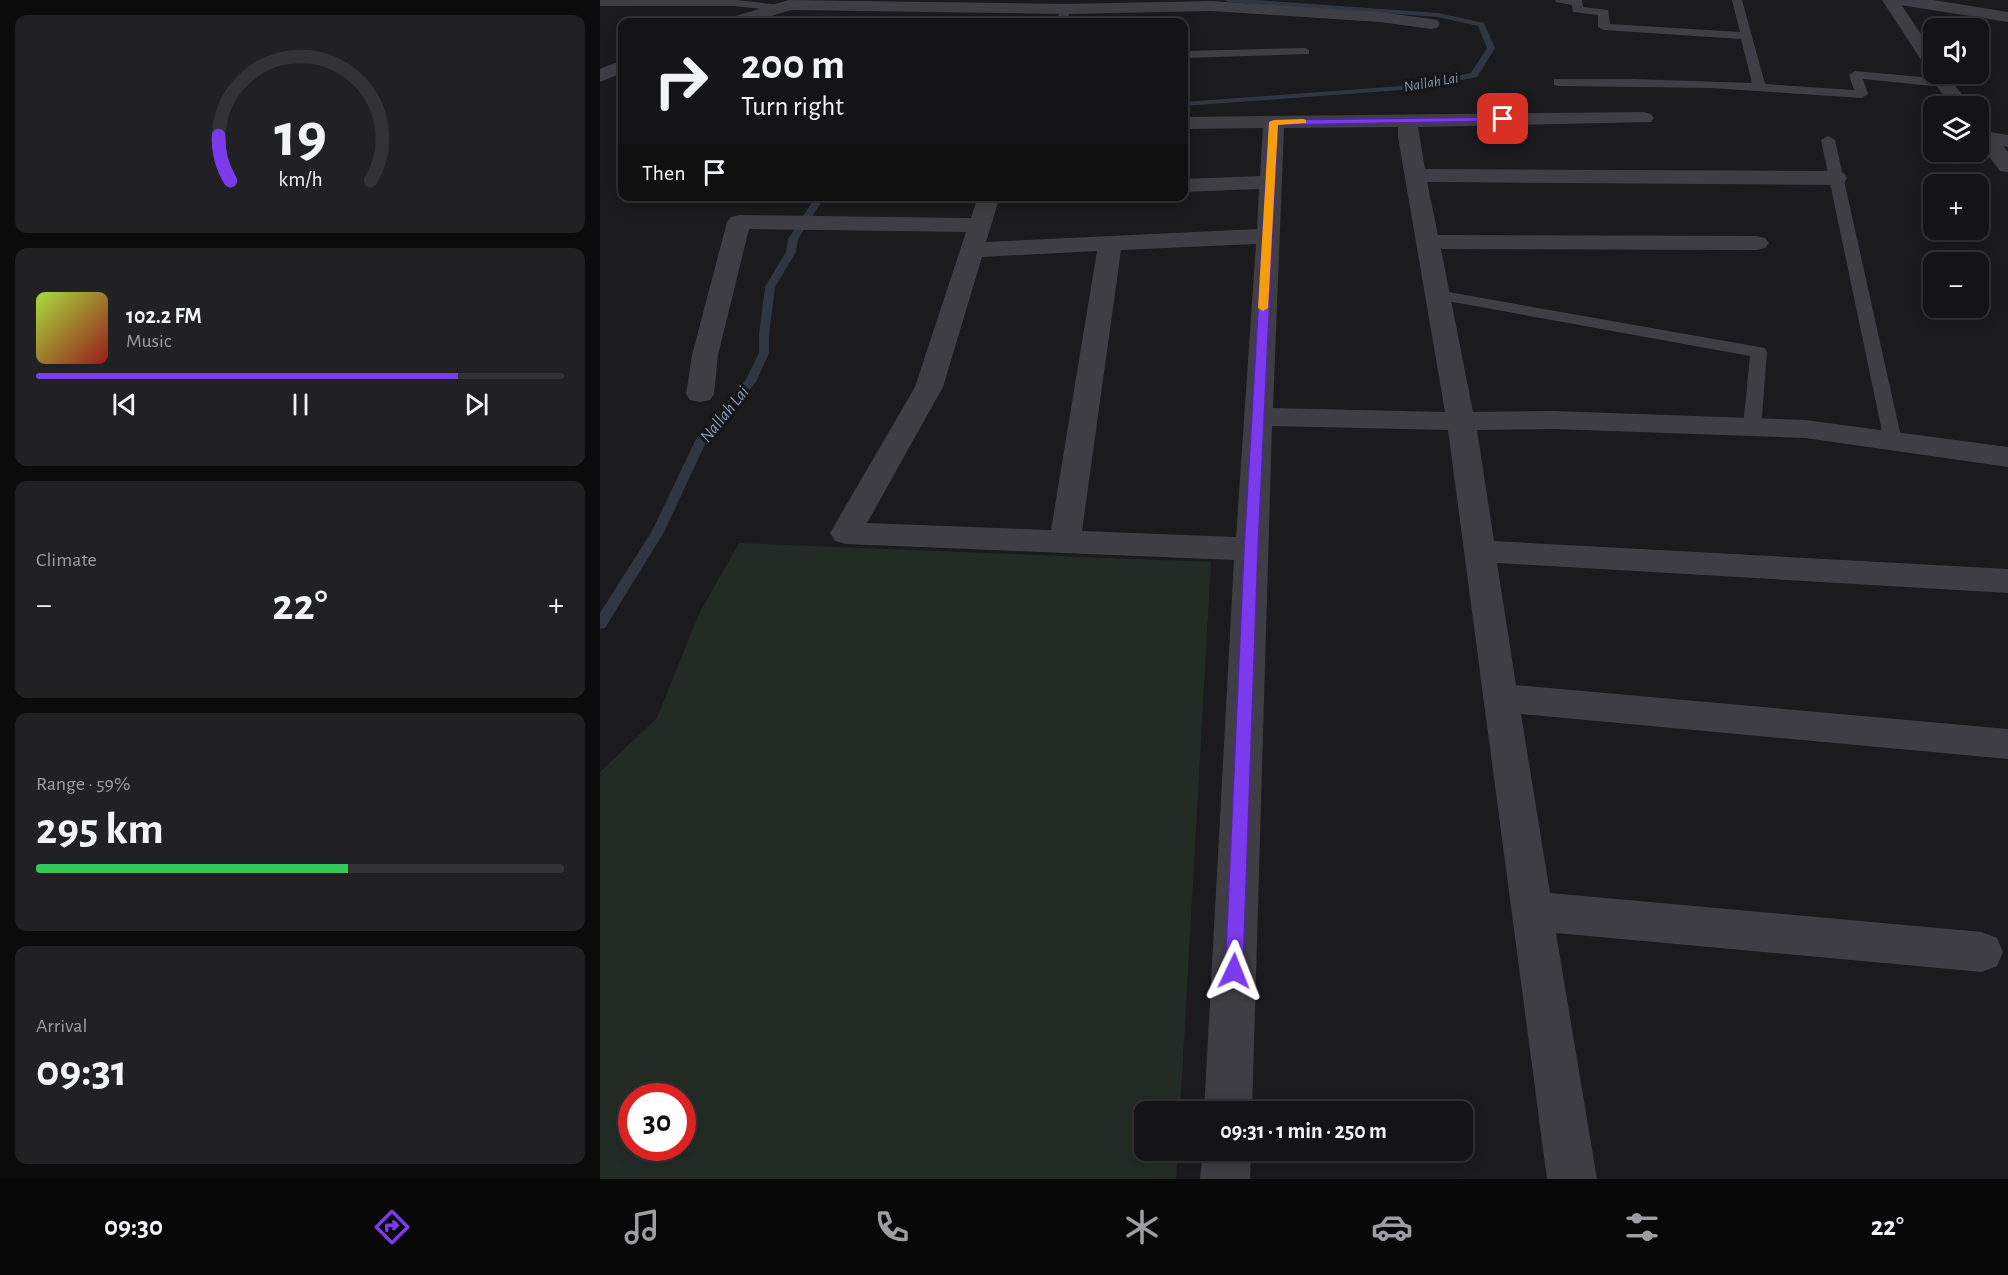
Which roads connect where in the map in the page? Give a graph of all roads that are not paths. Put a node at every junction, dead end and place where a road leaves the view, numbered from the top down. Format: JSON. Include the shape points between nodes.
{"nodes":[{"id":1,"x":1560,"y":0,"type":"edge"},
{"id":2,"x":1737,"y":0,"type":"edge"},
{"id":3,"x":1890,"y":0,"type":"edge"},
{"id":4,"x":1900,"y":0,"type":"edge"},
{"id":5,"x":600,"y":3,"type":"edge"},
{"id":6,"x":781,"y":8,"type":"junction"},
{"id":7,"x":1063,"y":16,"type":"edge"},
{"id":8,"x":2008,"y":17,"type":"edge"},
{"id":9,"x":748,"y":18,"type":"edge"},
{"id":10,"x":1431,"y":24,"type":"dead end"},
{"id":11,"x":1746,"y":36,"type":"junction"},
{"id":12,"x":1305,"y":52,"type":"dead end"},
{"id":13,"x":1923,"y":52,"type":"edge"},
{"id":14,"x":1188,"y":55,"type":"edge"},
{"id":15,"x":618,"y":68,"type":"edge"},
{"id":16,"x":1923,"y":75,"type":"edge"},
{"id":17,"x":600,"y":76,"type":"edge"},
{"id":18,"x":1558,"y":82,"type":"dead end"},
{"id":19,"x":1759,"y":86,"type":"junction"},
{"id":20,"x":1644,"y":118,"type":"dead end"},
{"id":21,"x":1408,"y":120,"type":"junction"},
{"id":22,"x":1274,"y":122,"type":"junction"},
{"id":23,"x":1188,"y":123,"type":"edge"},
{"id":24,"x":1989,"y":135,"type":"edge"},
{"id":25,"x":1828,"y":140,"type":"dead end"},
{"id":26,"x":2008,"y":141,"type":"edge"},
{"id":27,"x":1989,"y":142,"type":"edge"},
{"id":28,"x":2008,"y":166,"type":"edge"},
{"id":29,"x":1415,"y":176,"type":"junction"},
{"id":30,"x":1836,"y":178,"type":"junction"},
{"id":31,"x":1269,"y":182,"type":"junction"},
{"id":32,"x":1188,"y":185,"type":"edge"},
{"id":33,"x":987,"y":201,"type":"edge"},
{"id":34,"x":1266,"y":236,"type":"junction"},
{"id":35,"x":976,"y":237,"type":"junction"},
{"id":36,"x":1427,"y":242,"type":"junction"},
{"id":37,"x":1110,"y":243,"type":"junction"},
{"id":38,"x":1756,"y":243,"type":"dead end"},
{"id":39,"x":1437,"y":295,"type":"junction"},
{"id":40,"x":700,"y":394,"type":"dead end"},
{"id":41,"x":1258,"y":417,"type":"junction"},
{"id":42,"x":1461,"y":421,"type":"junction"},
{"id":43,"x":1752,"y":427,"type":"junction"},
{"id":44,"x":1893,"y":441,"type":"junction"},
{"id":45,"x":2008,"y":457,"type":"edge"},
{"id":46,"x":1065,"y":541,"type":"junction"},
{"id":47,"x":1251,"y":549,"type":"junction"},
{"id":48,"x":1479,"y":551,"type":"junction"},
{"id":49,"x":2008,"y":581,"type":"edge"},
{"id":50,"x":1500,"y":698,"type":"junction"},
{"id":51,"x":2008,"y":744,"type":"edge"},
{"id":52,"x":1532,"y":911,"type":"junction"},
{"id":53,"x":1982,"y":952,"type":"dead end"},
{"id":54,"x":1228,"y":1101,"type":"edge"},
{"id":55,"x":1226,"y":1161,"type":"edge"},
{"id":56,"x":1225,"y":1179,"type":"edge"},
{"id":57,"x":1572,"y":1179,"type":"edge"}],
"edges":[{"from":1,"to":11,"type":"lane","via":[[1578,2],[1577,10],[1605,12],[1604,27]]},
{"from":2,"to":11,"type":"lane"},
{"from":3,"to":13,"type":"street"},
{"from":4,"to":8,"type":"street"},
{"from":5,"to":6,"type":"lane","via":[[734,3]]},
{"from":6,"to":7,"type":"street","via":[[790,4]]},
{"from":6,"to":9,"type":"street"},
{"from":7,"to":10,"type":"street","via":[[1223,7]]},
{"from":11,"to":19,"type":"lane"},
{"from":12,"to":14,"type":"lane"},
{"from":15,"to":17,"type":"street"},
{"from":16,"to":19,"type":"lane","via":[[1855,75],[1862,94]]},
{"from":18,"to":19,"type":"lane"},
{"from":20,"to":21,"type":"street"},
{"from":21,"to":22,"type":"street"},
{"from":21,"to":29,"type":"street"},
{"from":22,"to":23,"type":"street"},
{"from":22,"to":31,"type":"street"},
{"from":24,"to":26,"type":"street"},
{"from":25,"to":30,"type":"lane"},
{"from":27,"to":28,"type":"street"},
{"from":29,"to":30,"type":"street"},
{"from":29,"to":36,"type":"street"},
{"from":30,"to":44,"type":"lane"},
{"from":31,"to":32,"type":"street"},
{"from":31,"to":34,"type":"street"},
{"from":33,"to":35,"type":"street"},
{"from":34,"to":37,"type":"street"},
{"from":34,"to":41,"type":"street"},
{"from":35,"to":37,"type":"street"},
{"from":35,"to":40,"type":"street","via":[[826,223],[740,222],[705,354]]},
{"from":35,"to":46,"type":"street","via":[[929,387],[846,533]]},
{"from":36,"to":38,"type":"street"},
{"from":36,"to":39,"type":"street"},
{"from":37,"to":46,"type":"street"},
{"from":39,"to":42,"type":"street"},
{"from":39,"to":43,"type":"lane","via":[[1759,352]]},
{"from":41,"to":42,"type":"street"},
{"from":41,"to":47,"type":"street"},
{"from":42,"to":43,"type":"street"},
{"from":42,"to":48,"type":"street"},
{"from":43,"to":44,"type":"street","via":[[1805,429]]},
{"from":44,"to":45,"type":"street"},
{"from":46,"to":47,"type":"street"},
{"from":47,"to":54,"type":"street"},
{"from":48,"to":49,"type":"street"},
{"from":48,"to":50,"type":"street"},
{"from":50,"to":51,"type":"street"},
{"from":50,"to":52,"type":"street"},
{"from":52,"to":53,"type":"street"},
{"from":52,"to":57,"type":"street"},
{"from":55,"to":56,"type":"street"}]}
